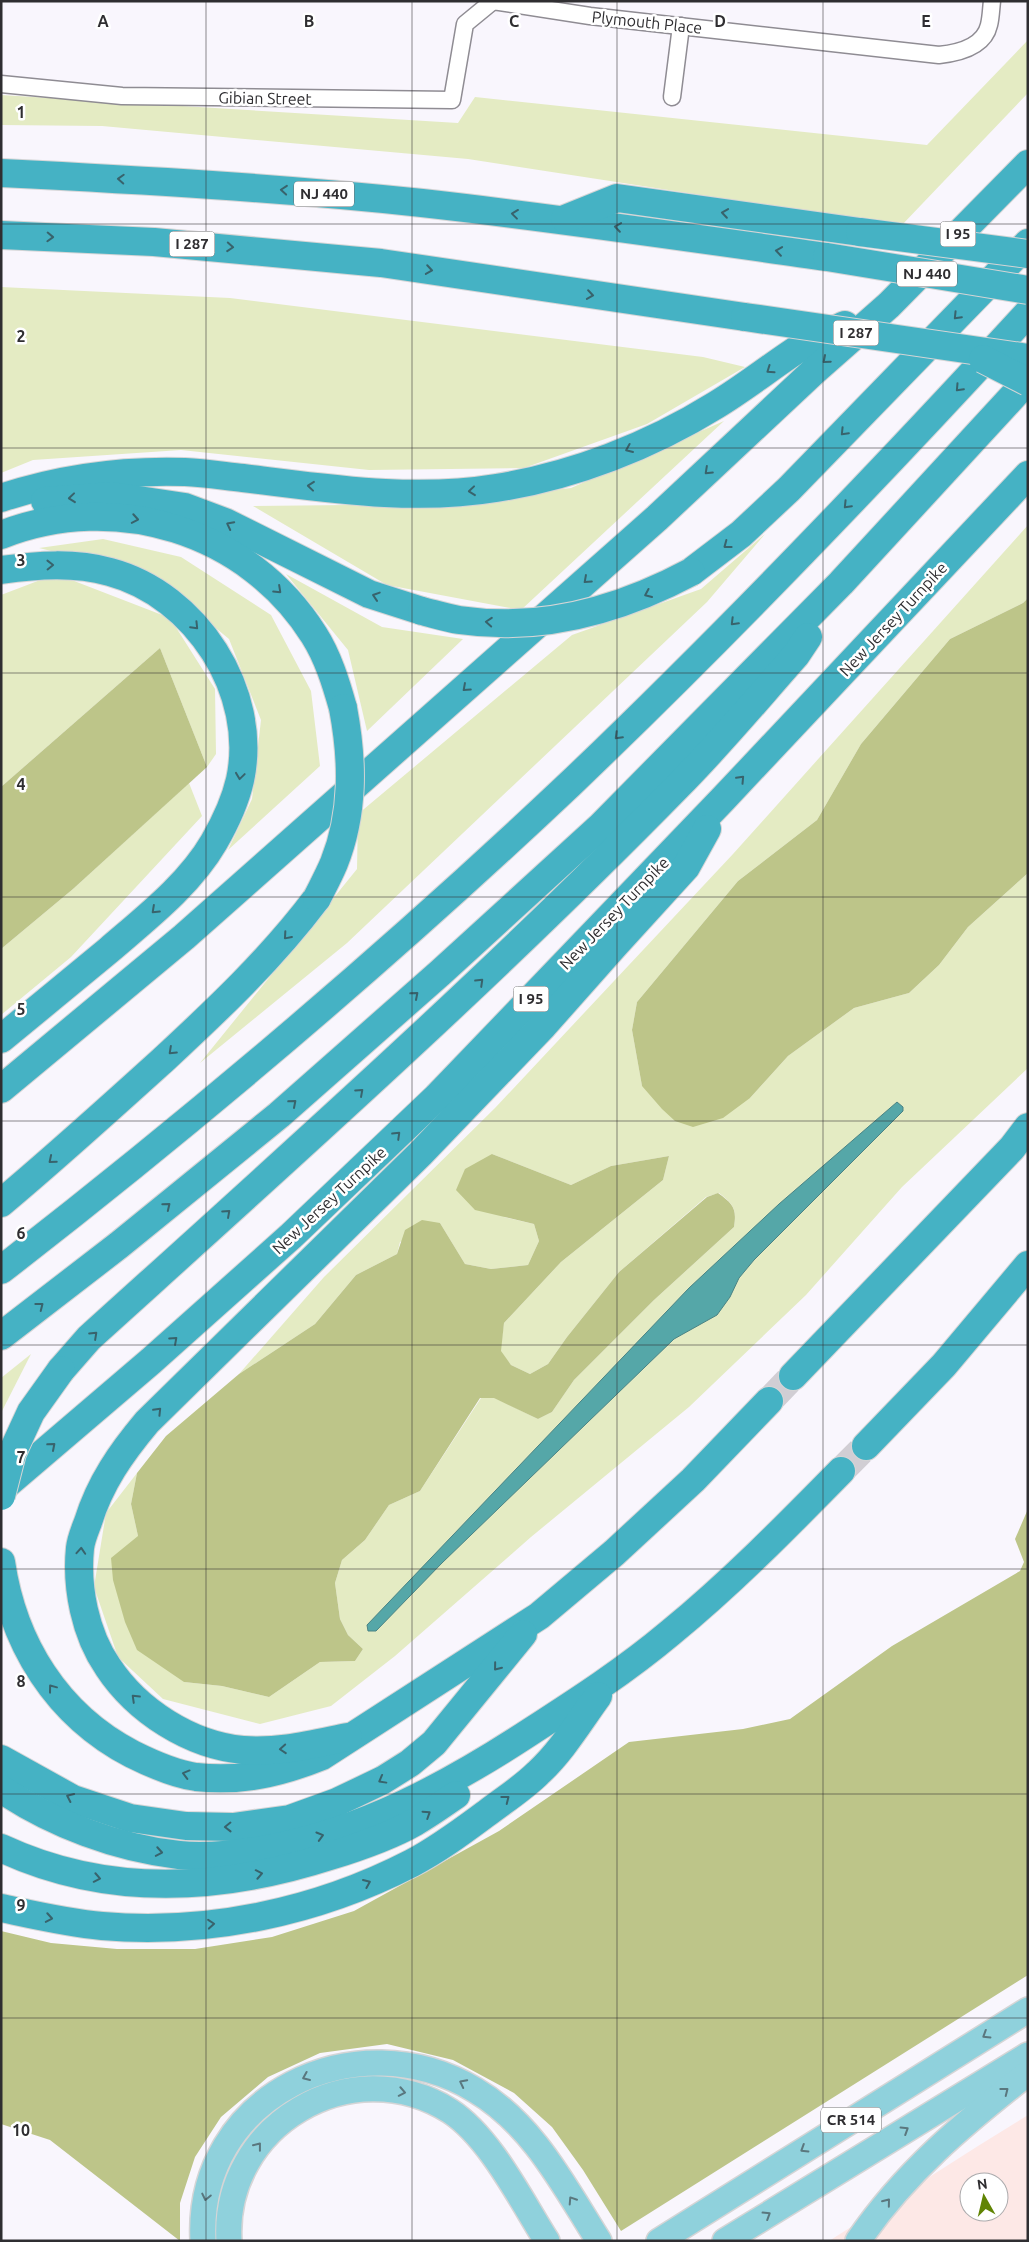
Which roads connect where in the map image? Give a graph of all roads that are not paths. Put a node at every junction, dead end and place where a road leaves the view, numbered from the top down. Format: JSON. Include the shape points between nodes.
{"nodes":[{"id":1,"x":992,"y":1,"type":"edge"},
{"id":2,"x":590,"y":8,"type":"edge"},
{"id":3,"x":466,"y":24,"type":"joint"},
{"id":4,"x":681,"y":26,"type":"junction"},
{"id":5,"x":1,"y":84,"type":"edge"},
{"id":6,"x":672,"y":97,"type":"dead end"},
{"id":7,"x":1028,"y":164,"type":"edge"},
{"id":8,"x":1,"y":173,"type":"edge"},
{"id":9,"x":563,"y":220,"type":"junction"},
{"id":10,"x":1,"y":235,"type":"edge"},
{"id":11,"x":1028,"y":243,"type":"edge"},
{"id":12,"x":1028,"y":254,"type":"edge"},
{"id":13,"x":1028,"y":290,"type":"edge"},
{"id":14,"x":889,"y":305,"type":"junction"},
{"id":15,"x":1028,"y":314,"type":"edge"},
{"id":16,"x":966,"y":350,"type":"junction"},
{"id":17,"x":1028,"y":358,"type":"edge"},
{"id":18,"x":1028,"y":381,"type":"edge"},
{"id":19,"x":1028,"y":475,"type":"edge"},
{"id":20,"x":1,"y":498,"type":"edge"},
{"id":21,"x":1,"y":512,"type":"edge"},
{"id":22,"x":1,"y":535,"type":"edge"},
{"id":23,"x":1,"y":570,"type":"edge"},
{"id":24,"x":841,"y":584,"type":"junction"},
{"id":25,"x":723,"y":798,"type":"junction"},
{"id":26,"x":1,"y":1039,"type":"edge"},
{"id":27,"x":1,"y":1089,"type":"edge"},
{"id":28,"x":1023,"y":1137,"type":"edge"},
{"id":29,"x":1,"y":1203,"type":"edge"},
{"id":30,"x":1028,"y":1266,"type":"edge"},
{"id":31,"x":1,"y":1270,"type":"edge"},
{"id":32,"x":1,"y":1336,"type":"edge"},
{"id":33,"x":793,"y":1376,"type":"tunnel mouth"},
{"id":34,"x":769,"y":1401,"type":"tunnel mouth"},
{"id":35,"x":866,"y":1446,"type":"tunnel mouth"},
{"id":36,"x":841,"y":1472,"type":"tunnel mouth"},
{"id":37,"x":1,"y":1489,"type":"edge"},
{"id":38,"x":1,"y":1496,"type":"edge"},
{"id":39,"x":2,"y":1569,"type":"edge"},
{"id":40,"x":539,"y":1616,"type":"junction"},
{"id":41,"x":609,"y":1681,"type":"junction"},
{"id":42,"x":348,"y":1737,"type":"junction"},
{"id":43,"x":496,"y":1755,"type":"junction"},
{"id":44,"x":1,"y":1759,"type":"edge"},
{"id":45,"x":1,"y":1790,"type":"edge"},
{"id":46,"x":1,"y":1848,"type":"edge"},
{"id":47,"x":1,"y":1908,"type":"edge"},
{"id":48,"x":1028,"y":2010,"type":"edge"},
{"id":49,"x":1028,"y":2054,"type":"edge"},
{"id":50,"x":1028,"y":2073,"type":"edge"},
{"id":51,"x":663,"y":2237,"type":"edge"},
{"id":52,"x":203,"y":2241,"type":"edge"},
{"id":53,"x":229,"y":2241,"type":"edge"},
{"id":54,"x":547,"y":2241,"type":"edge"},
{"id":55,"x":598,"y":2241,"type":"edge"},
{"id":56,"x":725,"y":2241,"type":"edge"},
{"id":57,"x":858,"y":2241,"type":"edge"}],
"edges":[{"from":1,"to":4,"type":"street","name":"Plymouth Place","via":[[989,26],[983,39],[957,53],[939,55]]},
{"from":2,"to":3,"type":"street","name":"Plymouth Place","via":[[493,1]]},
{"from":2,"to":4,"type":"street","name":"Plymouth Place"},
{"from":3,"to":5,"type":"street","name":"Gibian Street","via":[[452,100],[122,96]]},
{"from":4,"to":6,"type":"street"},
{"from":7,"to":14,"type":"highway","number":"I 95"},
{"from":9,"to":8,"type":"highway","number":"NJ 440","one_way":true,"via":[[257,188]]},
{"from":12,"to":9,"type":"highway","one_way":true,"bridge":true,"via":[[616,198]]},
{"from":13,"to":9,"type":"highway","number":"NJ 440","one_way":true,"bridge":true},
{"from":10,"to":16,"type":"highway","number":"I 287","one_way":true,"bridge":true,"via":[[163,242],[381,263]]},
{"from":11,"to":21,"type":"highway","one_way":true,"bridge":true,"via":[[789,489],[741,534],[691,572],[636,599],[596,612],[550,621],[504,623],[459,620],[422,611],[369,594],[225,522],[185,507],[134,498],[90,496],[48,500]]},
{"from":14,"to":20,"type":"highway","one_way":true,"via":[[813,340],[715,406],[665,433],[614,456],[555,476],[496,488],[436,495],[378,493],[186,472],[137,473],[88,476],[38,486]]},
{"from":14,"to":27,"type":"highway","number":"I 95","one_way":true,"via":[[376,769],[184,937]]},
{"from":15,"to":31,"type":"highway","one_way":true,"via":[[747,608],[570,784],[406,933],[240,1077]]},
{"from":16,"to":17,"type":"highway","bridge":true},
{"from":16,"to":18,"type":"highway","bridge":true},
{"from":18,"to":24,"type":"highway"},
{"from":25,"to":19,"type":"highway","name":"New Jersey Turnpike","number":"I 95","one_way":true},
{"from":22,"to":29,"type":"highway","one_way":true,"bridge":true,"via":[[52,520],[112,516],[178,528],[207,541],[258,572],[290,602],[314,635],[332,670],[344,708],[351,782],[346,822],[334,863],[317,898],[292,931],[232,996],[60,1154]]},
{"from":23,"to":26,"type":"highway","one_way":true,"via":[[72,565],[111,572],[148,587],[178,609],[203,634],[224,667],[237,701],[243,738],[240,779],[229,814],[213,844],[190,874],[156,910]]},
{"from":32,"to":24,"type":"highway","one_way":true,"via":[[279,1115],[440,974],[601,826]]},
{"from":38,"to":24,"type":"highway","one_way":true,"bridge":true,"via":[[12,1453],[32,1412],[61,1370],[89,1338],[454,1007],[666,799],[796,655]]},
{"from":37,"to":25,"type":"highway","name":"New Jersey Turnpike","number":"I 95","one_way":true,"via":[[291,1236],[430,1103]]},
{"from":42,"to":25,"type":"highway","one_way":true,"via":[[290,1749],[241,1750],[207,1742],[170,1725],[134,1699],[107,1667],[89,1629],[80,1590],[80,1546],[95,1498],[117,1459],[147,1422],[420,1154],[544,1026],[686,867]]},
{"from":28,"to":33,"type":"highway"},
{"from":30,"to":35,"type":"highway","via":[[944,1365]]},
{"from":34,"to":40,"type":"highway","via":[[693,1480],[614,1554]]},
{"from":36,"to":41,"type":"highway","via":[[716,1594]]},
{"from":42,"to":39,"type":"highway","one_way":true,"via":[[322,1756],[288,1770],[245,1778],[196,1776],[154,1766],[115,1745],[82,1720],[53,1691],[30,1656],[14,1619]]},
{"from":40,"to":42,"type":"highway"},
{"from":40,"to":44,"type":"highway","one_way":true,"via":[[434,1743],[383,1780],[290,1819],[233,1827],[186,1826],[130,1818],[73,1798]]},
{"from":41,"to":43,"type":"highway"},
{"from":47,"to":41,"type":"highway","one_way":true,"via":[[102,1926],[212,1925],[303,1906],[363,1885],[413,1862],[460,1833],[538,1774],[558,1752]]},
{"from":45,"to":43,"type":"highway","one_way":true,"via":[[66,1824],[126,1846],[181,1856],[237,1854],[296,1844],[349,1828],[395,1810]]},
{"from":46,"to":43,"type":"highway","one_way":true,"via":[[66,1872],[111,1881],[163,1885],[213,1882],[262,1874],[361,1846],[415,1822],[459,1793]]},
{"from":48,"to":51,"type":"main road","number":"CR 514","one_way":true},
{"from":56,"to":49,"type":"main road","number":"CR 514","one_way":true},
{"from":57,"to":50,"type":"main road","one_way":true,"via":[[888,2200],[920,2165]]},
{"from":55,"to":52,"type":"main road","one_way":true,"via":[[542,2152],[501,2108],[476,2090],[445,2075],[425,2068],[384,2062],[358,2063],[312,2074],[282,2089],[248,2116],[230,2139],[212,2177],[205,2204]]},
{"from":53,"to":54,"type":"main road","one_way":true,"via":[[230,2208],[236,2186],[252,2153],[267,2134],[286,2117],[316,2100],[371,2088],[422,2097],[451,2112],[468,2126],[496,2160]]}]}
